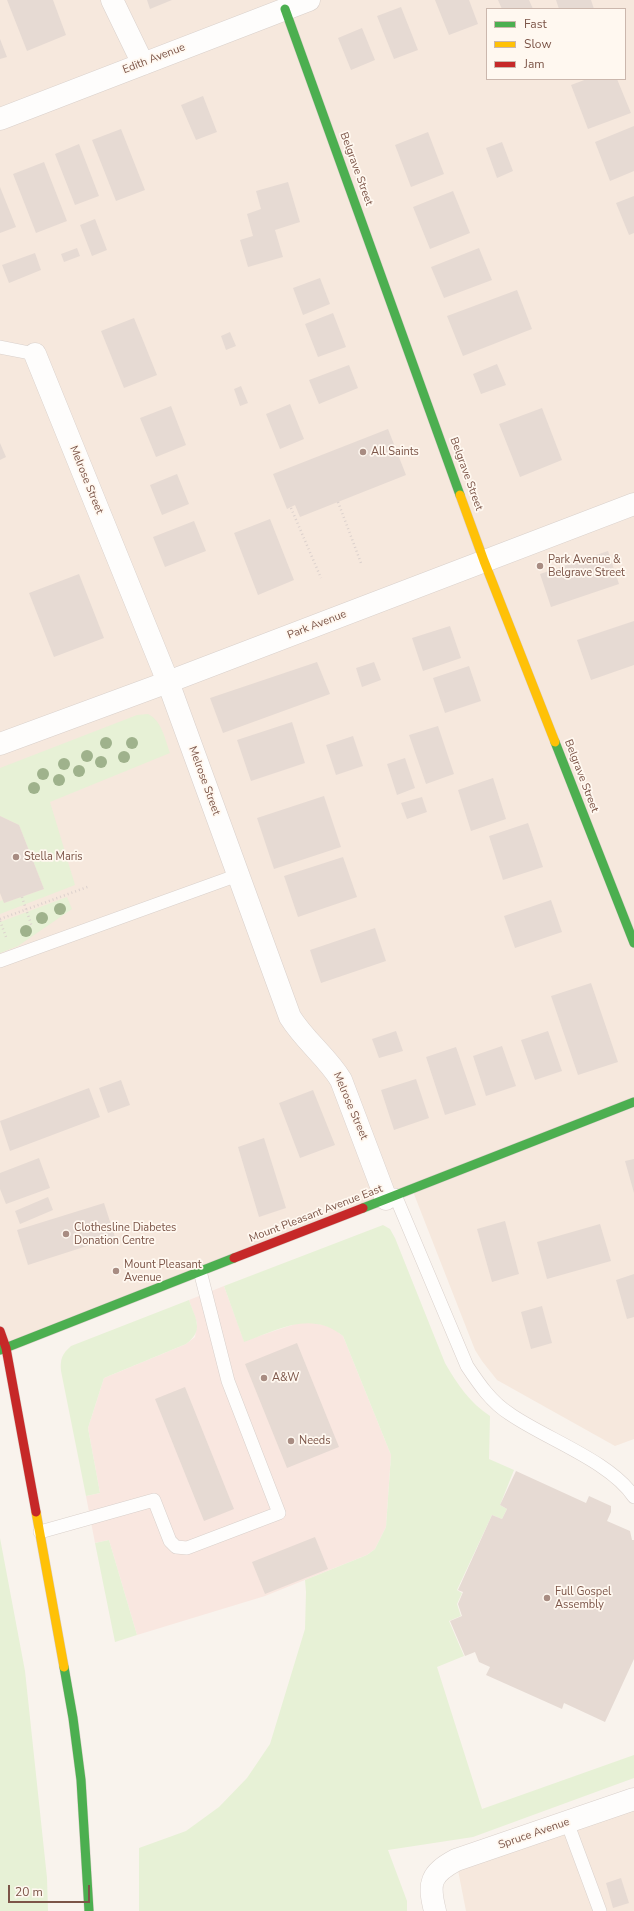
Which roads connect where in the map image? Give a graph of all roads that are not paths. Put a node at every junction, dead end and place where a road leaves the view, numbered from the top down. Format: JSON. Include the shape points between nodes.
{"nodes":[{"id":1,"x":112,"y":0,"type":"edge"},
{"id":2,"x":309,"y":0,"type":"edge"},
{"id":3,"x":285,"y":9,"type":"junction"},
{"id":4,"x":143,"y":64,"type":"junction"},
{"id":5,"x":0,"y":119,"type":"edge"},
{"id":6,"x":0,"y":347,"type":"edge"},
{"id":7,"x":35,"y":354,"type":"joint"},
{"id":8,"x":634,"y":504,"type":"edge"},
{"id":9,"x":484,"y":561,"type":"junction"},
{"id":10,"x":168,"y":682,"type":"junction"},
{"id":11,"x":0,"y":744,"type":"edge"},
{"id":12,"x":238,"y":874,"type":"junction"},
{"id":13,"x":634,"y":943,"type":"edge"},
{"id":14,"x":0,"y":961,"type":"edge"},
{"id":15,"x":634,"y":1102,"type":"edge"},
{"id":16,"x":391,"y":1197,"type":"junction"},
{"id":17,"x":200,"y":1271,"type":"junction"},
{"id":18,"x":0,"y":1331,"type":"edge"},
{"id":19,"x":3,"y":1349,"type":"edge"},
{"id":20,"x":634,"y":1497,"type":"edge"},
{"id":21,"x":40,"y":1532,"type":"junction"},
{"id":22,"x":634,"y":1799,"type":"edge"},
{"id":23,"x":567,"y":1822,"type":"junction"},
{"id":24,"x":89,"y":1911,"type":"edge"},
{"id":25,"x":435,"y":1911,"type":"edge"},
{"id":26,"x":600,"y":1911,"type":"edge"}],
"edges":[{"from":1,"to":4,"type":"street"},
{"from":2,"to":3,"type":"street","name":"Edith Avenue"},
{"from":3,"to":4,"type":"street","name":"Edith Avenue"},
{"from":3,"to":9,"type":"street","name":"Belgrave Street"},
{"from":4,"to":5,"type":"street","name":"Edith Avenue"},
{"from":6,"to":7,"type":"lane"},
{"from":7,"to":10,"type":"street","name":"Melrose Street"},
{"from":8,"to":9,"type":"street","name":"Park Avenue"},
{"from":9,"to":10,"type":"street","name":"Park Avenue"},
{"from":9,"to":13,"type":"street","name":"Belgrave Street"},
{"from":10,"to":11,"type":"street","name":"Park Avenue"},
{"from":10,"to":12,"type":"street","name":"Melrose Street"},
{"from":12,"to":14,"type":"lane"},
{"from":12,"to":16,"type":"street","name":"Melrose Street","via":[[290,1017],[300,1033],[332,1065],[341,1080]]},
{"from":15,"to":16,"type":"street","name":"Mount Pleasant Avenue East"},
{"from":16,"to":17,"type":"street","name":"Mount Pleasant Avenue East"},
{"from":16,"to":20,"type":"lane","via":[[467,1366],[484,1391],[508,1413],[609,1472],[628,1488]]},
{"from":17,"to":19,"type":"street","name":"Mount Pleasant Avenue East"},
{"from":17,"to":21,"type":"lane","via":[[228,1381],[278,1513],[187,1548],[176,1548],[170,1541],[154,1500]]},
{"from":18,"to":19,"type":"street"},
{"from":19,"to":21,"type":"street"},
{"from":21,"to":24,"type":"street","via":[[77,1749]]},
{"from":22,"to":23,"type":"street","name":"Spruce Avenue"},
{"from":23,"to":25,"type":"street","name":"Spruce Avenue","via":[[456,1860],[436,1874],[432,1882],[430,1894]]},
{"from":23,"to":26,"type":"lane"}]}
